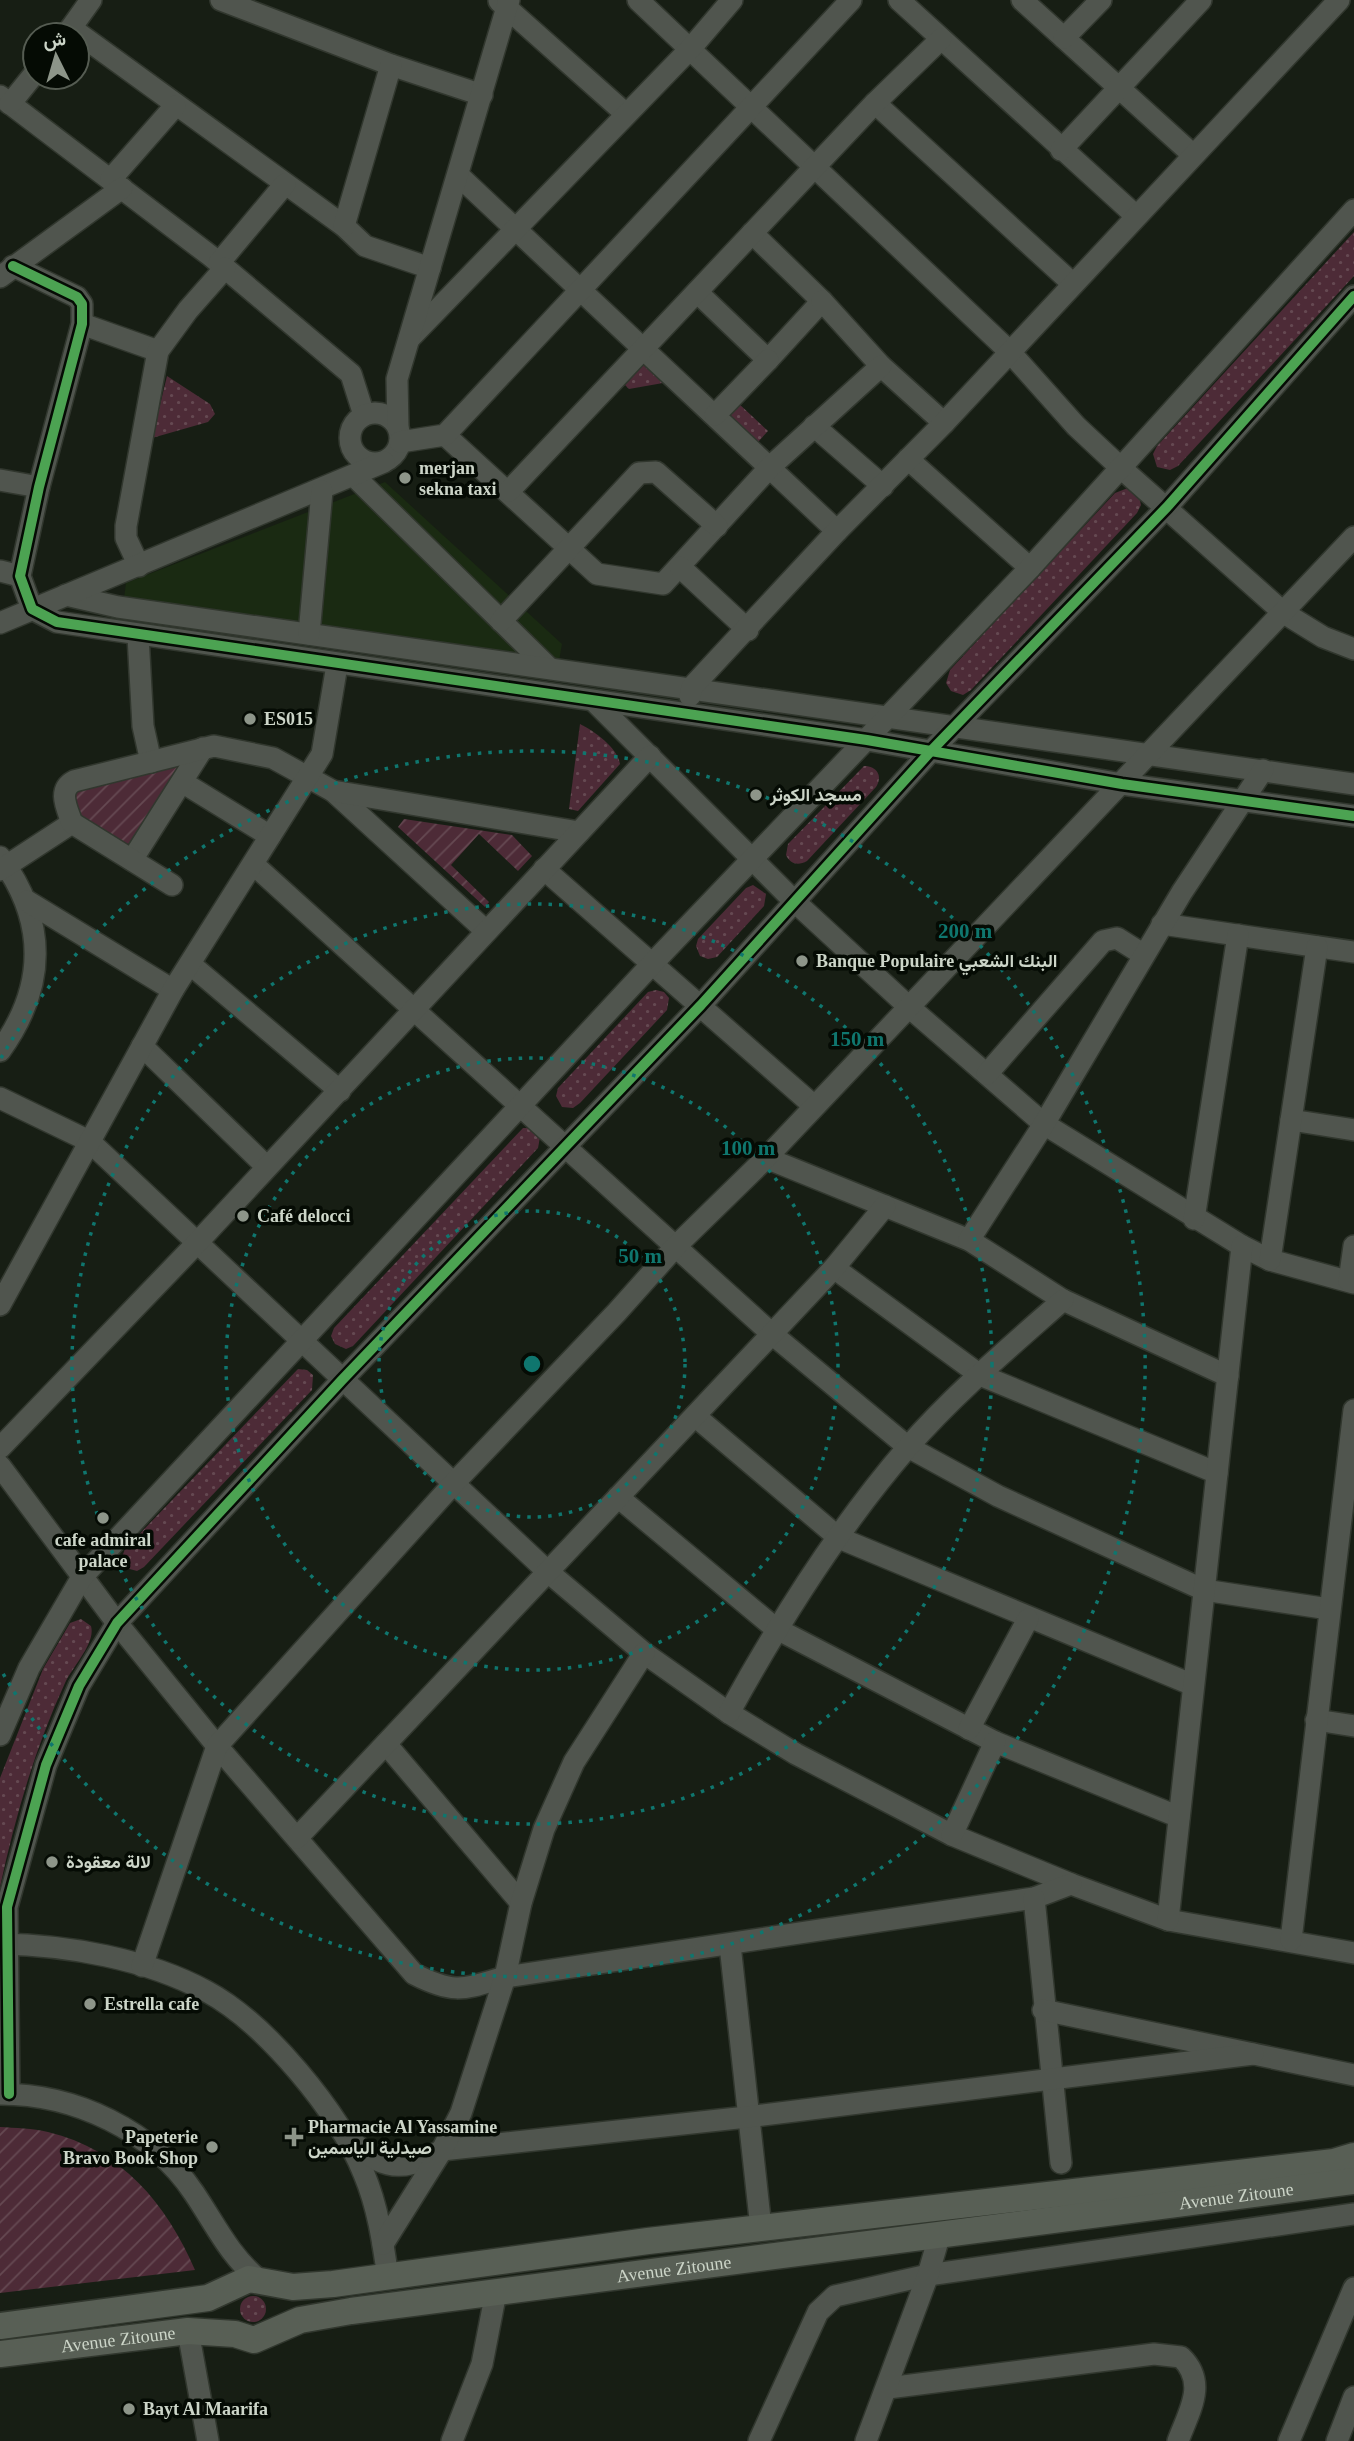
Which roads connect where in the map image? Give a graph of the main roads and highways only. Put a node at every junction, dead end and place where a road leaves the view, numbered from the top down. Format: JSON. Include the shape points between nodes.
{"nodes":[{"id":1,"x":1354,"y":2156,"type":"edge"},
{"id":2,"x":1354,"y":2181,"type":"edge"},
{"id":3,"x":247,"y":2284,"type":"junction"},
{"id":4,"x":0,"y":2326,"type":"edge"},
{"id":5,"x":273,"y":2332,"type":"junction"},
{"id":6,"x":235,"y":2334,"type":"junction"},
{"id":7,"x":0,"y":2354,"type":"edge"}],
"edges":[{"from":1,"to":3,"type":"main road","name":"Avenue Zitoune","via":[[1335,2162],[761,2228],[388,2278],[293,2287]]},
{"from":2,"to":5,"type":"main road","name":"Avenue Zitoune","via":[[496,2292],[300,2320]]},
{"from":3,"to":4,"type":"main road","name":"Avenue Zitoune","via":[[185,2302]]},
{"from":3,"to":5,"type":"main road","via":[[275,2288],[283,2316]]},
{"from":3,"to":6,"type":"main road","via":[[225,2297],[223,2318]]},
{"from":5,"to":6,"type":"main road","name":"Avenue Zitoune","via":[[254,2340]]},
{"from":6,"to":7,"type":"main road","name":"Avenue Zitoune","via":[[188,2331]]}]}
